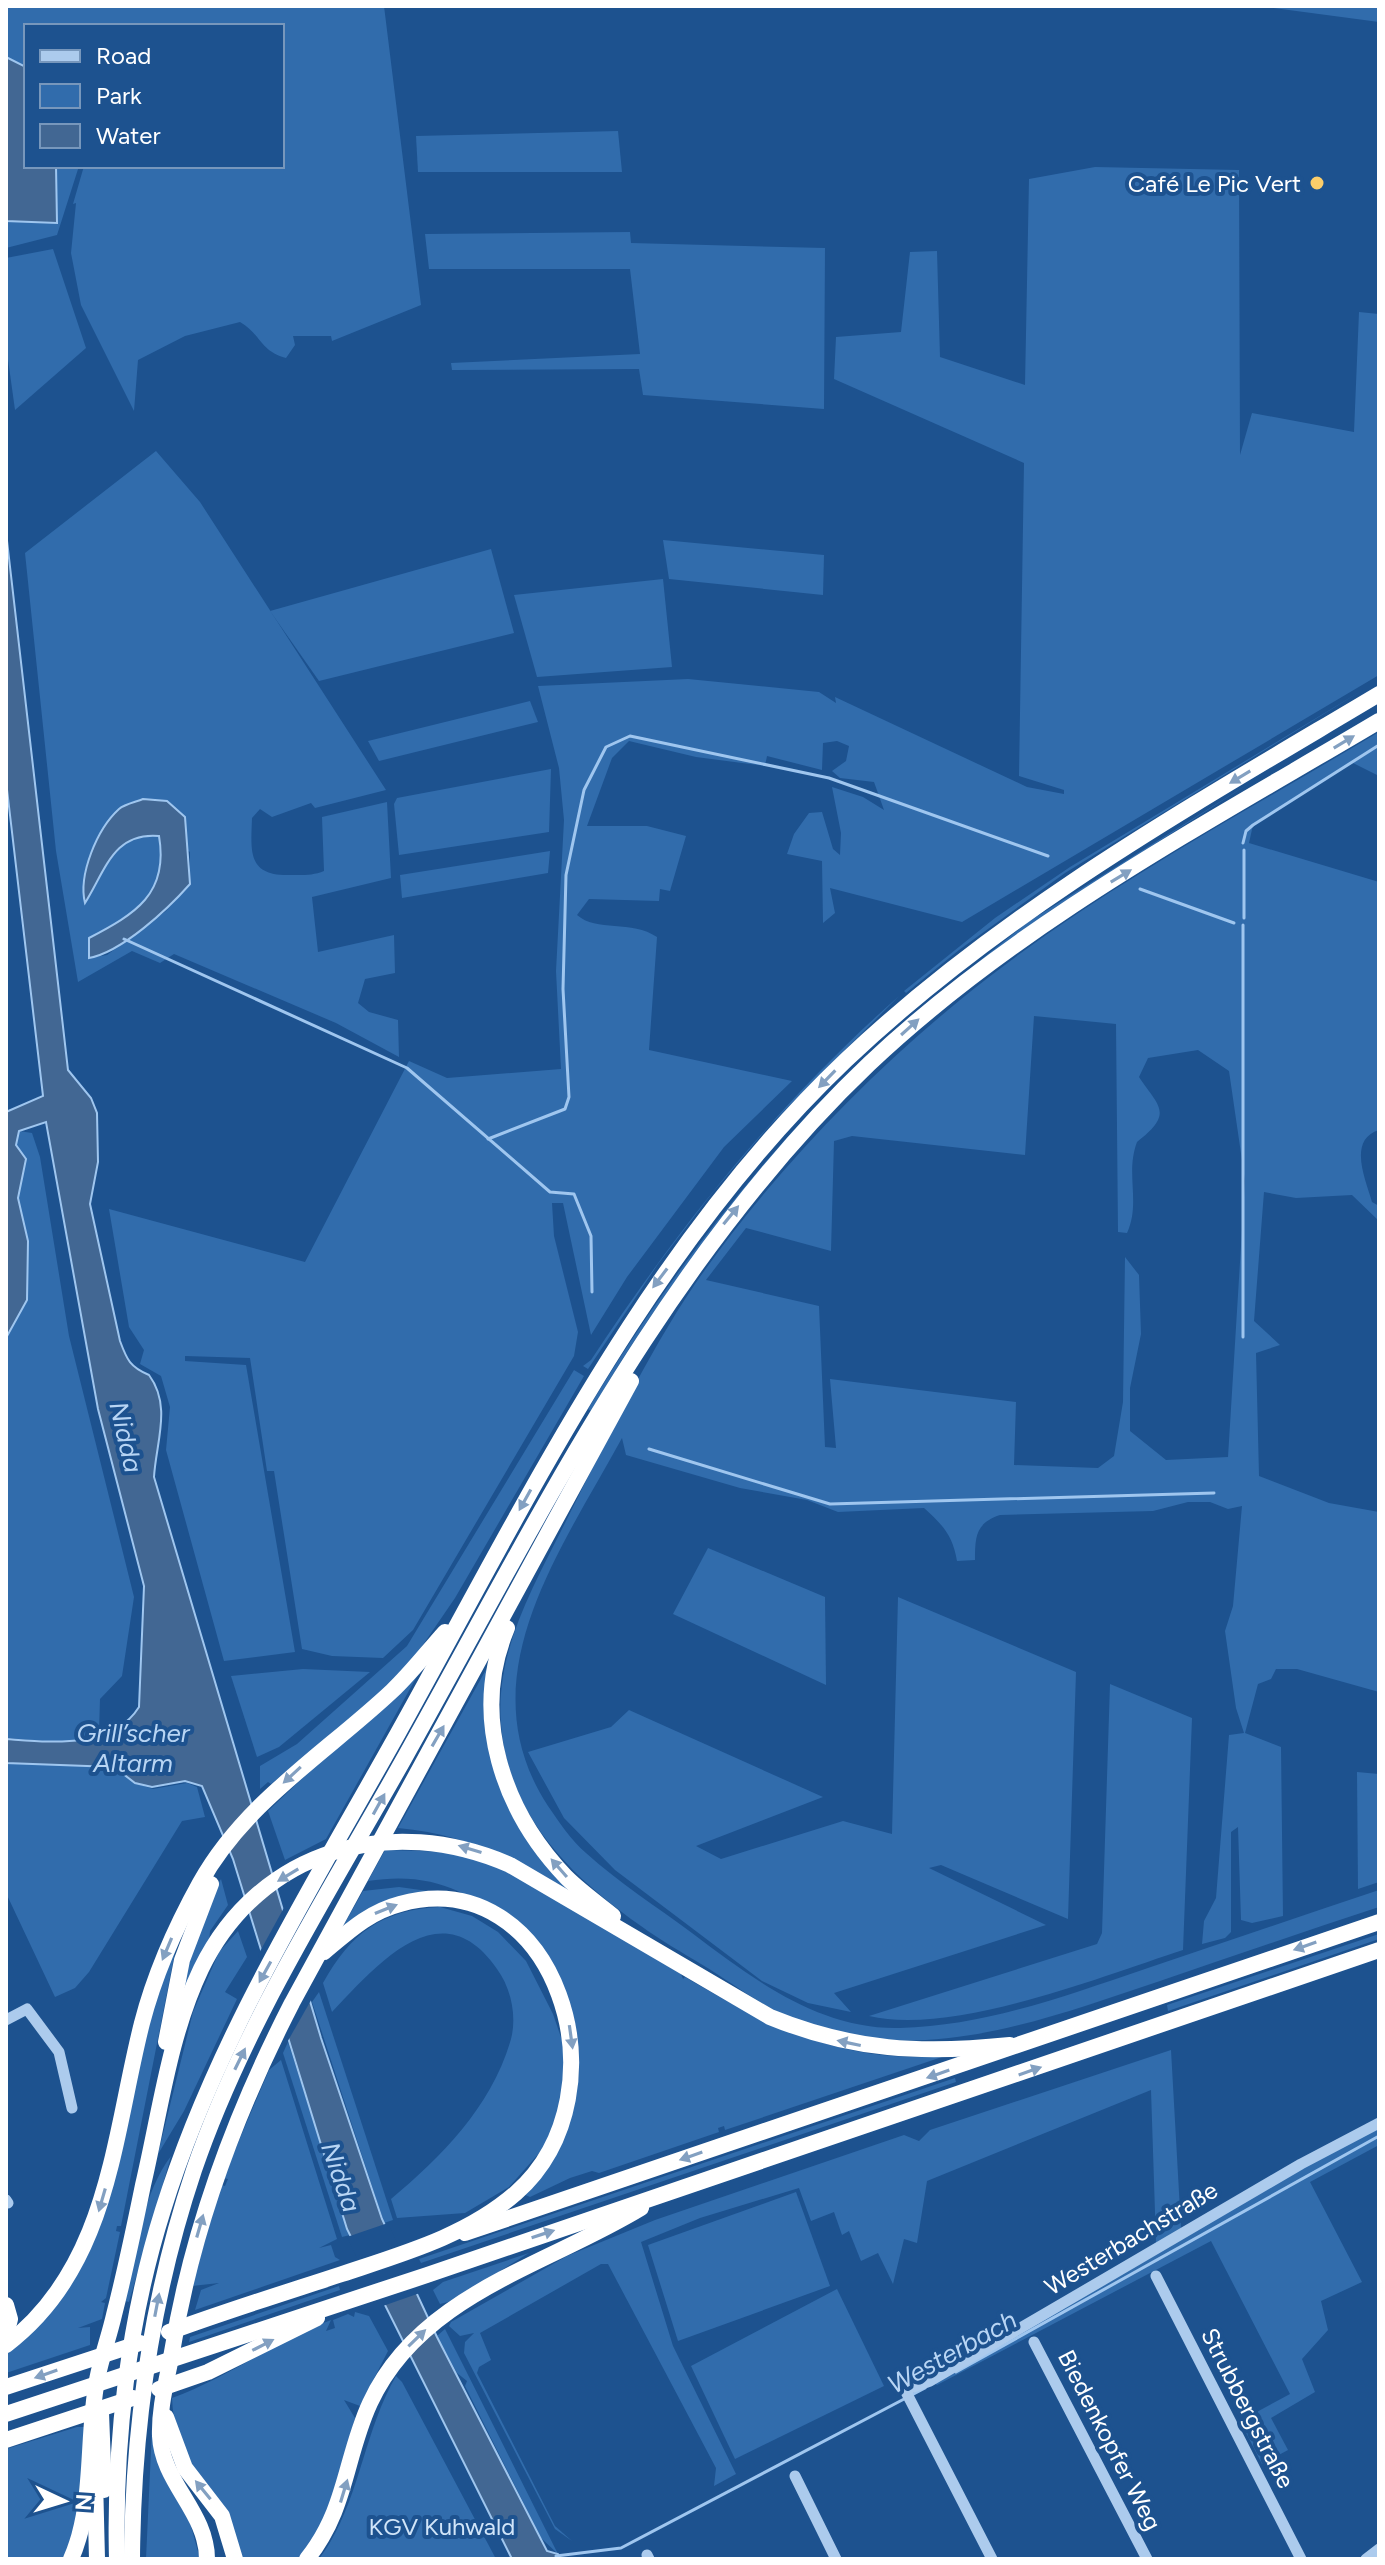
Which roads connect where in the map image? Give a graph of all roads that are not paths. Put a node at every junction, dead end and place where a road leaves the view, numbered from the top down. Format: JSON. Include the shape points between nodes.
{"nodes":[{"id":1,"x":1379,"y":694,"type":"edge"},
{"id":2,"x":1379,"y":721,"type":"edge"},
{"id":3,"x":684,"y":1277,"type":"junction"},
{"id":4,"x":558,"y":1520,"type":"junction"},
{"id":5,"x":465,"y":1610,"type":"junction"},
{"id":6,"x":205,"y":1884,"type":"junction"},
{"id":7,"x":1379,"y":1922,"type":"edge"},
{"id":8,"x":637,"y":1939,"type":"junction"},
{"id":9,"x":1379,"y":1950,"type":"edge"},
{"id":10,"x":322,"y":1953,"type":"junction"},
{"id":11,"x":6,"y":2020,"type":"edge"},
{"id":12,"x":1010,"y":2045,"type":"junction"},
{"id":13,"x":162,"y":2093,"type":"junction"},
{"id":14,"x":72,"y":2108,"type":"dead end"},
{"id":15,"x":1379,"y":2123,"type":"edge"},
{"id":16,"x":662,"y":2195,"type":"junction"},
{"id":17,"x":423,"y":2248,"type":"junction"},
{"id":18,"x":1156,"y":2276,"type":"dead end"},
{"id":19,"x":356,"y":2298,"type":"junction"},
{"id":20,"x":6,"y":2305,"type":"edge"},
{"id":21,"x":114,"y":2315,"type":"junction"},
{"id":22,"x":6,"y":2335,"type":"edge"},
{"id":23,"x":1034,"y":2342,"type":"dead end"},
{"id":24,"x":6,"y":2345,"type":"edge"},
{"id":25,"x":166,"y":2384,"type":"junction"},
{"id":26,"x":6,"y":2387,"type":"edge"},
{"id":27,"x":101,"y":2404,"type":"junction"},
{"id":28,"x":6,"y":2414,"type":"edge"},
{"id":29,"x":6,"y":2440,"type":"edge"},
{"id":30,"x":795,"y":2476,"type":"dead end"},
{"id":31,"x":1379,"y":2549,"type":"edge"},
{"id":32,"x":71,"y":2559,"type":"edge"},
{"id":33,"x":97,"y":2559,"type":"edge"},
{"id":34,"x":110,"y":2559,"type":"edge"},
{"id":35,"x":117,"y":2559,"type":"edge"},
{"id":36,"x":132,"y":2559,"type":"edge"},
{"id":37,"x":207,"y":2559,"type":"edge"},
{"id":38,"x":235,"y":2559,"type":"edge"},
{"id":39,"x":307,"y":2559,"type":"edge"},
{"id":40,"x":836,"y":2559,"type":"edge"},
{"id":41,"x":992,"y":2559,"type":"edge"},
{"id":42,"x":1147,"y":2559,"type":"edge"},
{"id":43,"x":1301,"y":2559,"type":"edge"},
{"id":44,"x":1366,"y":2559,"type":"edge"}],
"edges":[{"from":1,"to":5,"type":"highway","one_way":true,"via":[[1014,919],[841,1064],[729,1188],[651,1289],[565,1428]]},
{"from":3,"to":2,"type":"highway","one_way":true,"via":[[778,1159],[924,1015],[1039,928]]},
{"from":3,"to":4,"type":"highway"},
{"from":36,"to":3,"type":"highway","one_way":true,"via":[[142,2410],[168,2254],[196,2165],[260,2018],[590,1427]]},
{"from":8,"to":4,"type":"highway","one_way":true,"via":[[566,1877],[526,1827],[508,1792],[493,1737],[493,1682],[500,1650]]},
{"from":10,"to":4,"type":"highway","one_way":true,"via":[[354,1885]]},
{"from":5,"to":6,"type":"highway","one_way":true,"via":[[393,1689],[266,1800]]},
{"from":5,"to":35,"type":"highway","one_way":true,"via":[[249,1999],[182,2151],[146,2276],[119,2439]]},
{"from":6,"to":13,"type":"highway","via":[[173,1995]]},
{"from":6,"to":24,"type":"highway","one_way":true,"via":[[154,1979],[92,2230],[54,2295]]},
{"from":7,"to":12,"type":"highway","one_way":true},
{"from":12,"to":8,"type":"highway","one_way":true,"via":[[886,2049],[813,2035],[770,2017]]},
{"from":8,"to":13,"type":"highway","one_way":true,"via":[[510,1865],[466,1847],[415,1839],[361,1844],[305,1865],[241,1911],[213,1948],[179,2028]]},
{"from":16,"to":9,"type":"highway","one_way":true},
{"from":10,"to":17,"type":"highway","one_way":true,"via":[[385,1909],[421,1900],[460,1903],[515,1931],[544,1964],[562,2000],[571,2038],[570,2101],[544,2161],[515,2193]]},
{"from":25,"to":10,"type":"highway","one_way":true,"via":[[183,2288],[211,2188],[269,2048]]},
{"from":11,"to":14,"type":"street","via":[[27,2009],[59,2052]]},
{"from":12,"to":17,"type":"highway","one_way":true},
{"from":13,"to":21,"type":"highway"},
{"from":15,"to":41,"type":"street","name":"Westerbachstraße","via":[[907,2396]]},
{"from":19,"to":16,"type":"highway","one_way":true},
{"from":39,"to":16,"type":"highway","one_way":true,"via":[[332,2524],[370,2402],[391,2367],[422,2332],[513,2272],[613,2225]]},
{"from":17,"to":26,"type":"highway","one_way":true},
{"from":18,"to":43,"type":"street","name":"Strubbergstraße"},
{"from":19,"to":28,"type":"highway"},
{"from":29,"to":19,"type":"highway","one_way":true,"via":[[192,2378]]},
{"from":20,"to":22,"type":"highway"},
{"from":21,"to":27,"type":"highway"},
{"from":21,"to":32,"type":"highway","via":[[97,2379],[81,2531]]},
{"from":23,"to":42,"type":"street","name":"Biedenkopfer Weg"},
{"from":25,"to":37,"type":"highway","via":[[160,2418],[163,2457],[201,2526]]},
{"from":38,"to":25,"type":"highway","one_way":true,"via":[[222,2516],[177,2452],[166,2416]]},
{"from":27,"to":33,"type":"highway","via":[[94,2450]]},
{"from":27,"to":34,"type":"highway"},
{"from":30,"to":40,"type":"street"},
{"from":31,"to":44,"type":"street"}]}
